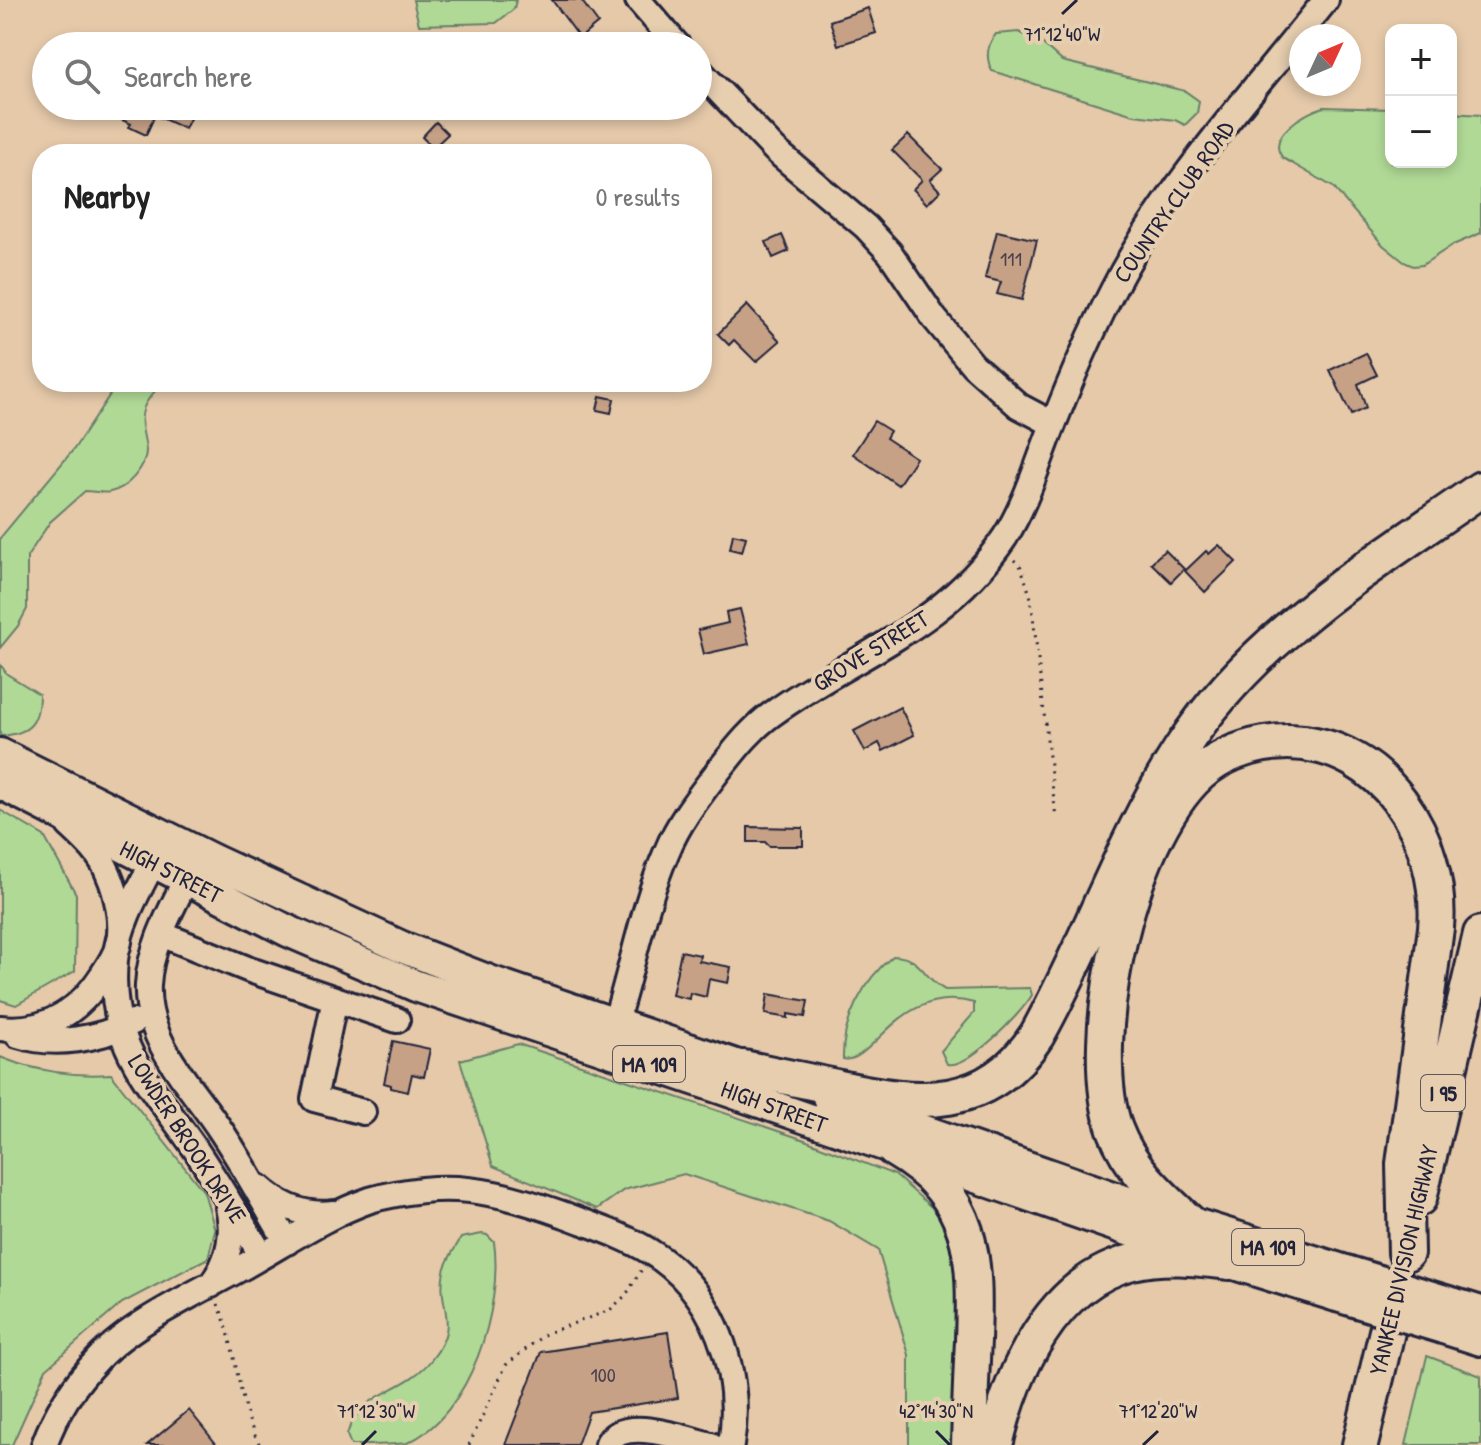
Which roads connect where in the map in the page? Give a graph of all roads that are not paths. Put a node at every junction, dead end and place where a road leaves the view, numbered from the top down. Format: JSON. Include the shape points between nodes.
{"nodes":[{"id":1,"x":638,"y":0,"type":"edge"},
{"id":2,"x":1326,"y":0,"type":"edge"},
{"id":3,"x":666,"y":32,"type":"edge"},
{"id":4,"x":712,"y":84,"type":"edge"},
{"id":5,"x":1053,"y":424,"type":"junction"},
{"id":6,"x":1481,"y":489,"type":"edge"},
{"id":7,"x":0,"y":754,"type":"edge"},
{"id":8,"x":0,"y":783,"type":"edge"},
{"id":9,"x":43,"y":806,"type":"junction"},
{"id":10,"x":160,"y":850,"type":"junction"},
{"id":11,"x":192,"y":866,"type":"junction"},
{"id":12,"x":161,"y":934,"type":"junction"},
{"id":13,"x":1481,"y":934,"type":"edge"},
{"id":14,"x":118,"y":946,"type":"junction"},
{"id":15,"x":335,"y":999,"type":"junction"},
{"id":16,"x":149,"y":1010,"type":"junction"},
{"id":17,"x":397,"y":1020,"type":"dead end"},
{"id":18,"x":615,"y":1023,"type":"junction"},
{"id":19,"x":120,"y":1028,"type":"junction"},
{"id":20,"x":0,"y":1029,"type":"edge"},
{"id":21,"x":744,"y":1068,"type":"junction"},
{"id":22,"x":363,"y":1112,"type":"dead end"},
{"id":23,"x":894,"y":1149,"type":"junction"},
{"id":24,"x":249,"y":1176,"type":"junction"},
{"id":25,"x":222,"y":1189,"type":"junction"},
{"id":26,"x":341,"y":1212,"type":"junction"},
{"id":27,"x":1190,"y":1223,"type":"junction"},
{"id":28,"x":287,"y":1242,"type":"junction"},
{"id":29,"x":1406,"y":1253,"type":"junction"},
{"id":30,"x":262,"y":1256,"type":"junction"},
{"id":31,"x":1229,"y":1262,"type":"junction"},
{"id":32,"x":1341,"y":1284,"type":"junction"},
{"id":33,"x":210,"y":1286,"type":"junction"},
{"id":34,"x":1481,"y":1312,"type":"edge"},
{"id":35,"x":1447,"y":1315,"type":"junction"},
{"id":36,"x":1481,"y":1340,"type":"edge"},
{"id":37,"x":44,"y":1445,"type":"edge"},
{"id":38,"x":607,"y":1445,"type":"edge"},
{"id":39,"x":711,"y":1445,"type":"edge"},
{"id":40,"x":731,"y":1445,"type":"edge"},
{"id":41,"x":969,"y":1445,"type":"edge"},
{"id":42,"x":995,"y":1445,"type":"edge"},
{"id":43,"x":1360,"y":1445,"type":"edge"}],
"edges":[{"from":1,"to":3,"type":"street"},
{"from":2,"to":5,"type":"street","name":"COUNTRY CLUB ROAD","via":[[1186,176],[1141,242],[1114,288]]},
{"from":4,"to":5,"type":"street","via":[[775,150],[866,227],[941,328],[982,373],[1019,406]]},
{"from":5,"to":18,"type":"street","name":"GROVE STREET","via":[[1022,505],[998,546],[952,598],[895,641],[761,723],[697,798],[667,849]]},
{"from":6,"to":21,"type":"highway","via":[[1285,631],[1221,695],[1161,782],[1037,1035],[1003,1073],[956,1097],[914,1101]]},
{"from":7,"to":10,"type":"main road","name":"HIGH STREET","number":"MA 109"},
{"from":8,"to":9,"type":"main road","name":"HIGH STREET","number":"MA 109"},
{"from":9,"to":10,"type":"main road","name":"HIGH STREET","number":"MA 109"},
{"from":9,"to":14,"type":"street","via":[[80,835],[109,874],[117,904]]},
{"from":10,"to":11,"type":"main road","name":"HIGH STREET","number":"MA 109"},
{"from":10,"to":14,"type":"street","name":"LOWDER BROOK DRIVE","via":[[125,920]]},
{"from":11,"to":12,"type":"street","name":"LOWDER BROOK DRIVE"},
{"from":11,"to":18,"type":"main road","name":"HIGH STREET","number":"MA 109"},
{"from":11,"to":23,"type":"main road","name":"HIGH STREET","number":"MA 109","via":[[288,931],[416,986]]},
{"from":12,"to":15,"type":"street"},
{"from":12,"to":16,"type":"street","name":"LOWDER BROOK DRIVE","via":[[149,972]]},
{"from":13,"to":29,"type":"highway","name":"YANKEE DIVISION HIGHWAY","number":"I 95"},
{"from":14,"to":19,"type":"street","name":"LOWDER BROOK DRIVE","via":[[114,989]]},
{"from":14,"to":20,"type":"street","via":[[94,989],[70,1012],[39,1027]]},
{"from":15,"to":17,"type":"street"},
{"from":15,"to":22,"type":"street","via":[[314,1099]]},
{"from":16,"to":19,"type":"street"},
{"from":16,"to":24,"type":"street","name":"LOWDER BROOK DRIVE","via":[[164,1050]]},
{"from":18,"to":21,"type":"main road","name":"HIGH STREET","number":"MA 109"},
{"from":19,"to":20,"type":"street","via":[[53,1042]]},
{"from":19,"to":25,"type":"street","name":"LOWDER BROOK DRIVE","via":[[147,1084]]},
{"from":21,"to":27,"type":"main road","name":"HIGH STREET","number":"MA 109"},
{"from":23,"to":31,"type":"main road","name":"HIGH STREET","number":"MA 109"},
{"from":23,"to":41,"type":"highway","via":[[941,1190],[971,1248]]},
{"from":24,"to":26,"type":"street","via":[[289,1207],[309,1214]]},
{"from":24,"to":28,"type":"street","name":"LOWDER BROOK DRIVE"},
{"from":25,"to":30,"type":"street","name":"LOWDER BROOK DRIVE"},
{"from":25,"to":33,"type":"street","via":[[231,1237]]},
{"from":26,"to":28,"type":"street"},
{"from":26,"to":40,"type":"street","via":[[414,1191],[483,1192],[554,1211],[652,1252],[697,1296],[724,1345],[735,1396]]},
{"from":27,"to":29,"type":"highway","via":[[1134,1166],[1110,1111],[1107,1028],[1123,929],[1153,841],[1172,804],[1195,777],[1249,748],[1284,742],[1316,745],[1359,762],[1394,792],[1418,830],[1433,873],[1436,928],[1404,1164]]},
{"from":27,"to":32,"type":"main road","name":"HIGH STREET","number":"MA 109"},
{"from":28,"to":30,"type":"street"},
{"from":29,"to":43,"type":"highway","name":"YANKEE DIVISION HIGHWAY","number":"I 95"},
{"from":30,"to":33,"type":"street"},
{"from":31,"to":32,"type":"main road","name":"HIGH STREET","number":"MA 109"},
{"from":31,"to":42,"type":"highway","via":[[1147,1259],[1084,1284],[1037,1339],[1012,1390]]},
{"from":32,"to":35,"type":"main road","name":"HIGH STREET","number":"MA 109","bridge":true},
{"from":33,"to":37,"type":"street","via":[[132,1331],[99,1358],[54,1417]]},
{"from":34,"to":35,"type":"main road","name":"HIGH STREET","number":"MA 109"},
{"from":35,"to":36,"type":"main road","name":"HIGH STREET","number":"MA 109"},
{"from":38,"to":39,"type":"street","via":[[617,1432],[631,1428]]}]}
